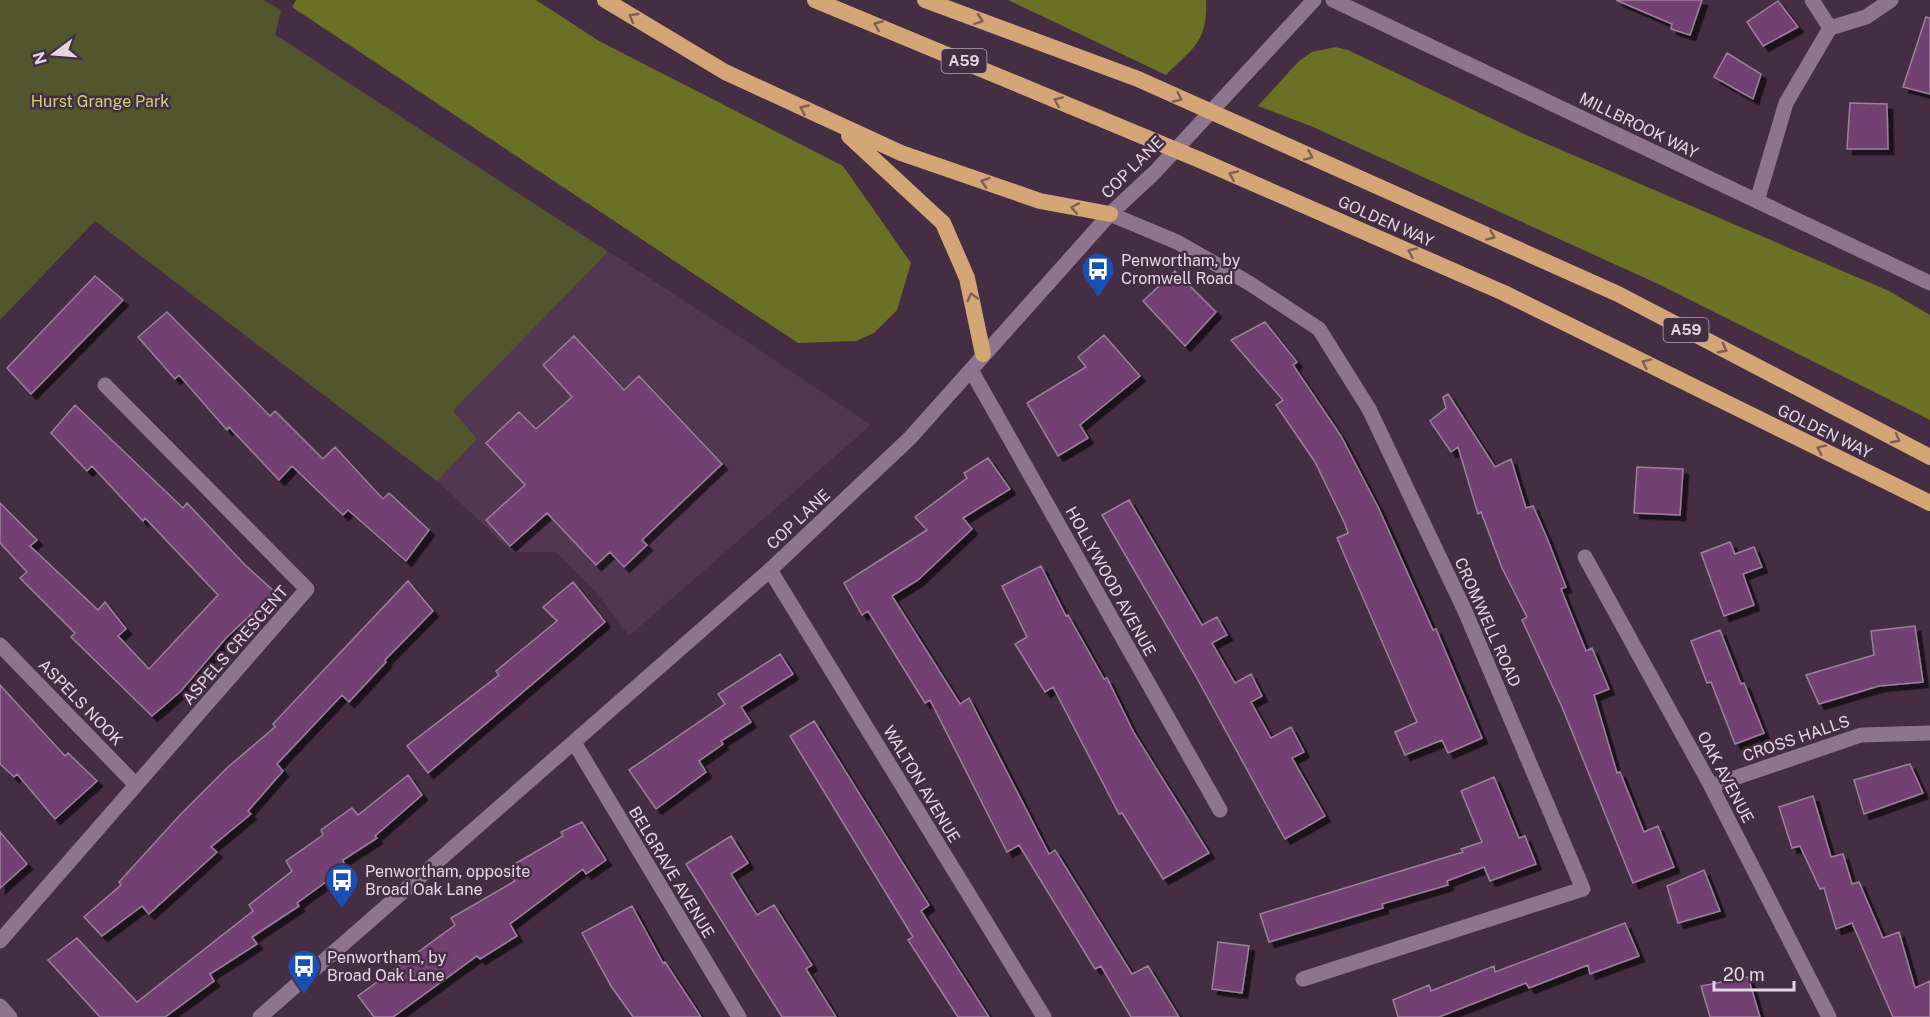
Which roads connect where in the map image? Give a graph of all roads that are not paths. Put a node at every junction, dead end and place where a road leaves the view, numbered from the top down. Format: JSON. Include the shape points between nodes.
{"nodes":[{"id":1,"x":605,"y":0,"type":"edge"},
{"id":2,"x":815,"y":0,"type":"edge"},
{"id":3,"x":925,"y":0,"type":"edge"},
{"id":4,"x":1314,"y":0,"type":"edge"},
{"id":5,"x":1333,"y":0,"type":"edge"},
{"id":6,"x":1812,"y":0,"type":"edge"},
{"id":7,"x":1892,"y":0,"type":"edge"},
{"id":8,"x":1830,"y":28,"type":"junction"},
{"id":9,"x":835,"y":123,"type":"junction"},
{"id":10,"x":1757,"y":201,"type":"junction"},
{"id":11,"x":1110,"y":214,"type":"junction"},
{"id":12,"x":1930,"y":283,"type":"edge"},
{"id":13,"x":983,"y":354,"type":"junction"},
{"id":14,"x":971,"y":370,"type":"junction"},
{"id":15,"x":105,"y":385,"type":"dead end"},
{"id":16,"x":1930,"y":457,"type":"edge"},
{"id":17,"x":1930,"y":503,"type":"edge"},
{"id":18,"x":1585,"y":557,"type":"dead end"},
{"id":19,"x":770,"y":570,"type":"junction"},
{"id":20,"x":0,"y":645,"type":"edge"},
{"id":21,"x":1930,"y":733,"type":"edge"},
{"id":22,"x":575,"y":744,"type":"junction"},
{"id":23,"x":136,"y":785,"type":"junction"},
{"id":24,"x":1711,"y":786,"type":"junction"},
{"id":25,"x":1220,"y":810,"type":"dead end"},
{"id":26,"x":0,"y":941,"type":"edge"},
{"id":27,"x":1303,"y":979,"type":"dead end"},
{"id":28,"x":0,"y":1006,"type":"edge"},
{"id":29,"x":10,"y":1017,"type":"edge"},
{"id":30,"x":261,"y":1017,"type":"edge"},
{"id":31,"x":739,"y":1017,"type":"edge"},
{"id":32,"x":1044,"y":1017,"type":"edge"},
{"id":33,"x":1829,"y":1017,"type":"edge"}],
"edges":[{"from":9,"to":1,"type":"highway","one_way":true,"via":[[725,72]]},
{"from":17,"to":2,"type":"highway","name":"GOLDEN WAY","number":"A59","one_way":true,"via":[[1494,288]]},
{"from":3,"to":16,"type":"highway","name":"GOLDEN WAY","number":"A59","one_way":true,"via":[[1138,79],[1618,294]]},
{"from":4,"to":11,"type":"street","name":"COP LANE","via":[[1155,172]]},
{"from":5,"to":10,"type":"street","name":"MILLBROOK WAY"},
{"from":6,"to":8,"type":"street"},
{"from":7,"to":8,"type":"street","via":[[1866,17]]},
{"from":8,"to":10,"type":"street","via":[[1786,103]]},
{"from":11,"to":9,"type":"highway","one_way":true,"via":[[1040,201],[901,153]]},
{"from":13,"to":9,"type":"highway","one_way":true,"via":[[967,278],[943,223]]},
{"from":10,"to":12,"type":"street","name":"MILLBROOK WAY"},
{"from":11,"to":13,"type":"street","name":"COP LANE"},
{"from":11,"to":27,"type":"street","name":"CROMWELL ROAD","via":[[1177,242],[1319,329],[1369,409],[1465,611],[1582,889]]},
{"from":13,"to":14,"type":"street","name":"COP LANE"},
{"from":14,"to":19,"type":"street","name":"COP LANE","via":[[910,438]]},
{"from":14,"to":25,"type":"street","name":"HOLLYWOOD AVENUE"},
{"from":15,"to":23,"type":"street","name":"ASPELS CRESCENT","via":[[307,589]]},
{"from":18,"to":24,"type":"street","name":"OAK AVENUE"},
{"from":19,"to":22,"type":"street","name":"COP LANE"},
{"from":19,"to":32,"type":"street","name":"WALTON AVENUE"},
{"from":20,"to":23,"type":"street","name":"ASPELS NOOK"},
{"from":21,"to":24,"type":"street","name":"CROSS HALLS","via":[[1861,735]]},
{"from":22,"to":30,"type":"street","name":"COP LANE"},
{"from":22,"to":31,"type":"street","name":"BELGRAVE AVENUE"},
{"from":23,"to":26,"type":"street","name":"ASPELS CRESCENT"},
{"from":24,"to":33,"type":"street","name":"OAK AVENUE"},
{"from":28,"to":29,"type":"street"}]}
